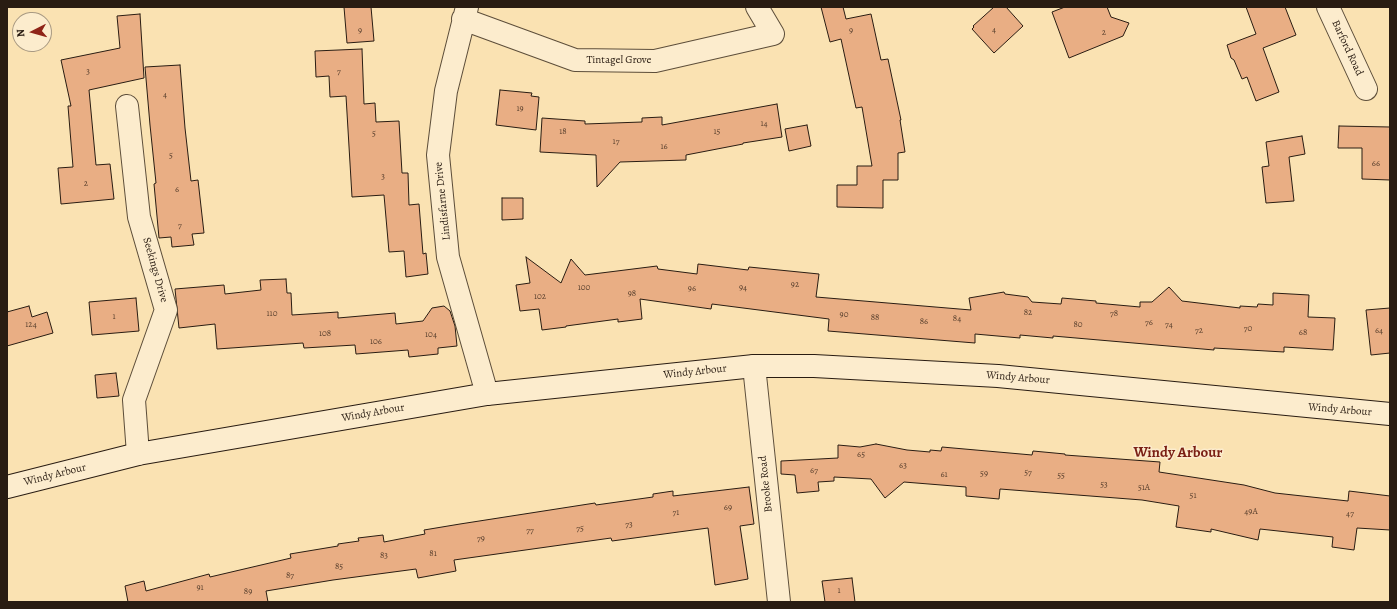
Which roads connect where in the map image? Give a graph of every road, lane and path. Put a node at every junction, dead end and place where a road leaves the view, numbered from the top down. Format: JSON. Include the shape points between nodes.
{"nodes":[{"id":1,"x":757,"y":7,"type":"edge"},
{"id":2,"x":1328,"y":7,"type":"edge"},
{"id":3,"x":465,"y":13,"type":"edge"},
{"id":4,"x":1366,"y":89,"type":"dead end"},
{"id":5,"x":127,"y":106,"type":"dead end"},
{"id":6,"x":754,"y":366,"type":"junction"},
{"id":7,"x":487,"y":394,"type":"junction"},
{"id":8,"x":1390,"y":414,"type":"edge"},
{"id":9,"x":138,"y":454,"type":"junction"},
{"id":10,"x":7,"y":487,"type":"edge"},
{"id":11,"x":779,"y":602,"type":"edge"}],
"edges":[{"from":1,"to":3,"type":"street","name":"Tintagel Grove","via":[[773,34],[655,61],[575,60]]},
{"from":2,"to":4,"type":"street","name":"Barford Road"},
{"from":3,"to":7,"type":"street","name":"Lindisfarne Drive","via":[[446,91],[438,155],[448,256]]},
{"from":5,"to":9,"type":"street","name":"Seekings Drive","via":[[139,217],[166,310],[134,400]]},
{"from":6,"to":7,"type":"street","name":"Windy Arbour"},
{"from":6,"to":8,"type":"street","name":"Windy Arbour","via":[[814,366],[998,376]]},
{"from":6,"to":11,"type":"street","name":"Brooke Road"},
{"from":7,"to":9,"type":"street","name":"Windy Arbour"},
{"from":9,"to":10,"type":"street","name":"Windy Arbour"}]}
